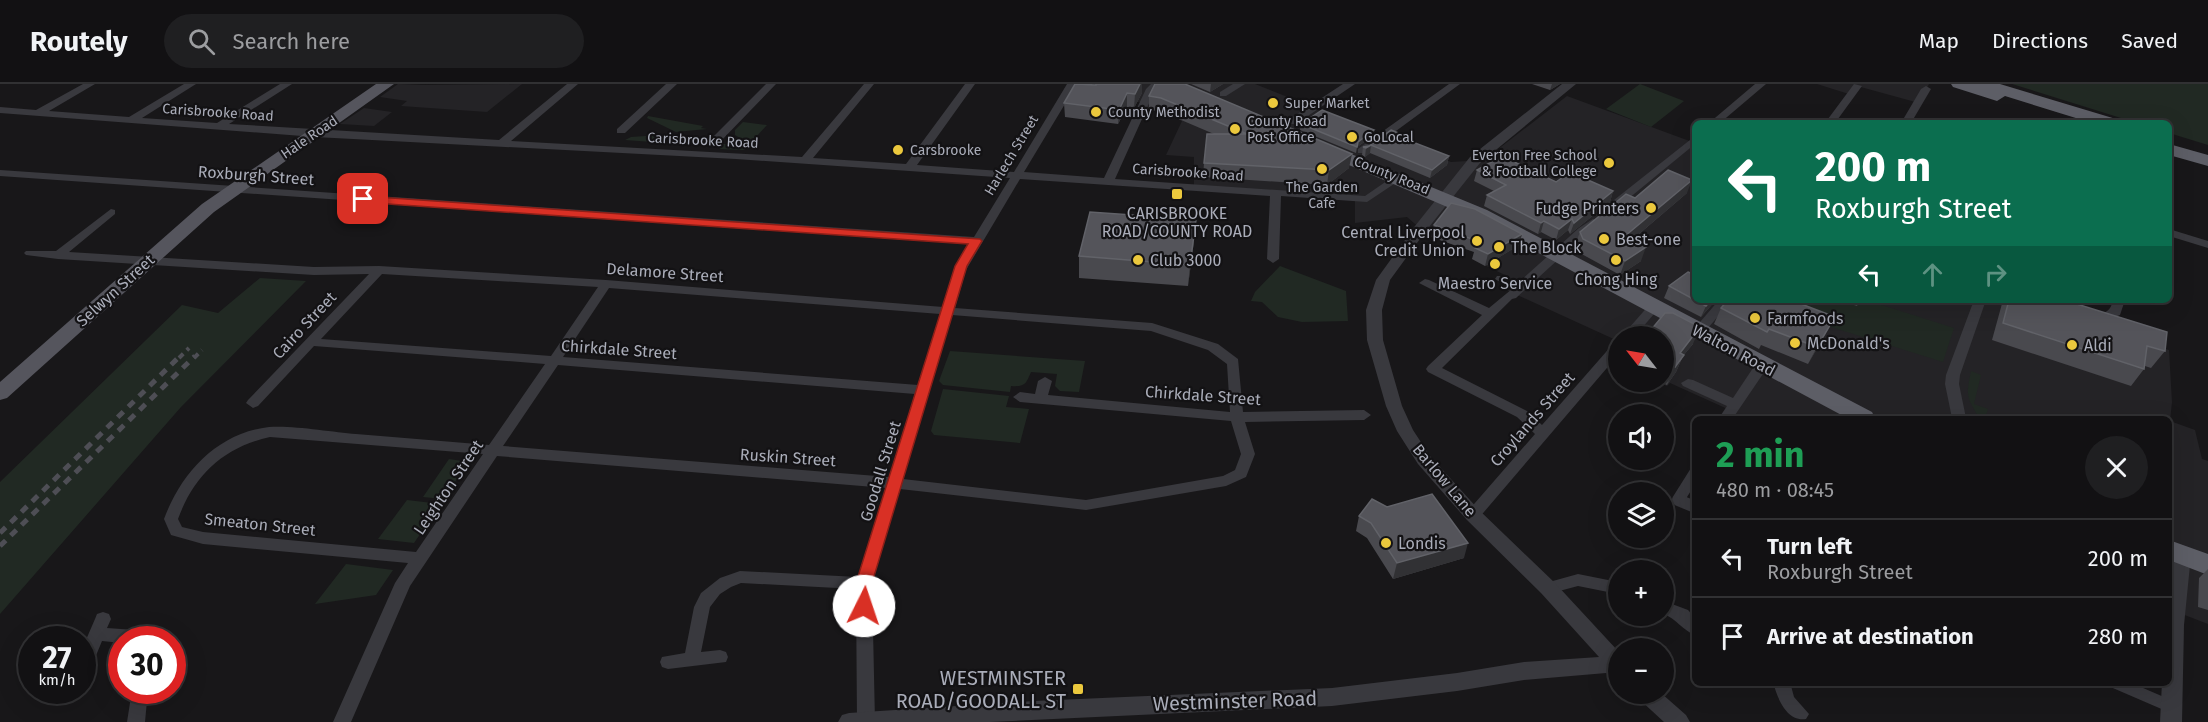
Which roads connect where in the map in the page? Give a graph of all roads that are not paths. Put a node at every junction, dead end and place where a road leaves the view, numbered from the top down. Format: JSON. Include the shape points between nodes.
{"nodes":[{"id":1,"x":90,"y":84,"type":"edge"},
{"id":2,"x":191,"y":84,"type":"edge"},
{"id":3,"x":287,"y":84,"type":"edge"},
{"id":4,"x":386,"y":84,"type":"edge"},
{"id":5,"x":573,"y":84,"type":"edge"},
{"id":6,"x":672,"y":84,"type":"edge"},
{"id":7,"x":771,"y":84,"type":"edge"},
{"id":8,"x":868,"y":84,"type":"edge"},
{"id":9,"x":970,"y":84,"type":"edge"},
{"id":10,"x":1072,"y":84,"type":"edge"},
{"id":11,"x":1157,"y":84,"type":"edge"},
{"id":12,"x":1240,"y":84,"type":"edge"},
{"id":13,"x":1350,"y":84,"type":"edge"},
{"id":14,"x":1455,"y":84,"type":"edge"},
{"id":15,"x":1570,"y":84,"type":"edge"},
{"id":16,"x":1761,"y":84,"type":"edge"},
{"id":17,"x":1959,"y":84,"type":"edge"},
{"id":18,"x":1983,"y":84,"type":"edge"},
{"id":19,"x":1857,"y":86,"type":"dead end"},
{"id":20,"x":1927,"y":86,"type":"edge"},
{"id":21,"x":1202,"y":96,"type":"edge"},
{"id":22,"x":1227,"y":102,"type":"joint"},
{"id":23,"x":0,"y":110,"type":"edge"},
{"id":24,"x":38,"y":113,"type":"junction"},
{"id":25,"x":1718,"y":120,"type":"edge"},
{"id":26,"x":1832,"y":120,"type":"edge"},
{"id":27,"x":1908,"y":120,"type":"edge"},
{"id":28,"x":2074,"y":120,"type":"edge"},
{"id":29,"x":2100,"y":120,"type":"edge"},
{"id":30,"x":129,"y":121,"type":"junction"},
{"id":31,"x":1286,"y":126,"type":"joint"},
{"id":32,"x":218,"y":127,"type":"junction"},
{"id":33,"x":621,"y":131,"type":"dead end"},
{"id":34,"x":315,"y":134,"type":"junction"},
{"id":35,"x":715,"y":141,"type":"dead end"},
{"id":36,"x":1692,"y":142,"type":"edge"},
{"id":37,"x":2172,"y":142,"type":"edge"},
{"id":38,"x":501,"y":144,"type":"junction"},
{"id":39,"x":2172,"y":150,"type":"edge"},
{"id":40,"x":1362,"y":151,"type":"edge"},
{"id":41,"x":2208,"y":153,"type":"edge"},
{"id":42,"x":805,"y":161,"type":"junction"},
{"id":43,"x":2208,"y":161,"type":"edge"},
{"id":44,"x":909,"y":168,"type":"junction"},
{"id":45,"x":0,"y":173,"type":"edge"},
{"id":46,"x":1017,"y":174,"type":"junction"},
{"id":47,"x":1398,"y":178,"type":"junction"},
{"id":48,"x":1108,"y":181,"type":"junction"},
{"id":49,"x":232,"y":189,"type":"junction"},
{"id":50,"x":1276,"y":193,"type":"junction"},
{"id":51,"x":1446,"y":198,"type":"junction"},
{"id":52,"x":111,"y":212,"type":"dead end"},
{"id":53,"x":2172,"y":233,"type":"edge"},
{"id":54,"x":976,"y":241,"type":"junction"},
{"id":55,"x":2208,"y":245,"type":"edge"},
{"id":56,"x":30,"y":253,"type":"dead end"},
{"id":57,"x":1555,"y":254,"type":"junction"},
{"id":58,"x":58,"y":255,"type":"junction"},
{"id":59,"x":1274,"y":259,"type":"dead end"},
{"id":60,"x":150,"y":260,"type":"junction"},
{"id":61,"x":379,"y":270,"type":"junction"},
{"id":62,"x":1501,"y":279,"type":"dead end"},
{"id":63,"x":1425,"y":283,"type":"dead end"},
{"id":64,"x":606,"y":284,"type":"junction"},
{"id":65,"x":1513,"y":294,"type":"junction"},
{"id":66,"x":1723,"y":303,"type":"edge"},
{"id":67,"x":1979,"y":303,"type":"edge"},
{"id":68,"x":2119,"y":303,"type":"edge"},
{"id":69,"x":1653,"y":307,"type":"junction"},
{"id":70,"x":948,"y":309,"type":"junction"},
{"id":71,"x":1491,"y":314,"type":"junction"},
{"id":72,"x":2082,"y":315,"type":"edge"},
{"id":73,"x":1637,"y":326,"type":"edge"},
{"id":74,"x":1698,"y":332,"type":"junction"},
{"id":75,"x":312,"y":342,"type":"junction"},
{"id":76,"x":1608,"y":359,"type":"edge"},
{"id":77,"x":554,"y":361,"type":"junction"},
{"id":78,"x":1762,"y":365,"type":"junction"},
{"id":79,"x":1045,"y":381,"type":"dead end"},
{"id":80,"x":1688,"y":383,"type":"dead end"},
{"id":81,"x":924,"y":390,"type":"junction"},
{"id":82,"x":0,"y":393,"type":"edge"},
{"id":83,"x":1020,"y":397,"type":"dead end"},
{"id":84,"x":1040,"y":398,"type":"junction"},
{"id":85,"x":253,"y":403,"type":"dead end"},
{"id":86,"x":1736,"y":405,"type":"junction"},
{"id":87,"x":1364,"y":415,"type":"dead end"},
{"id":88,"x":1728,"y":416,"type":"edge"},
{"id":89,"x":1860,"y":416,"type":"edge"},
{"id":90,"x":1959,"y":416,"type":"edge"},
{"id":91,"x":1237,"y":417,"type":"junction"},
{"id":92,"x":270,"y":432,"type":"joint"},
{"id":93,"x":1543,"y":434,"type":"junction"},
{"id":94,"x":495,"y":450,"type":"junction"},
{"id":95,"x":1692,"y":477,"type":"edge"},
{"id":96,"x":895,"y":483,"type":"junction"},
{"id":97,"x":1692,"y":506,"type":"edge"},
{"id":98,"x":1473,"y":515,"type":"junction"},
{"id":99,"x":2176,"y":552,"type":"edge"},
{"id":100,"x":420,"y":558,"type":"junction"},
{"id":101,"x":2208,"y":565,"type":"edge"},
{"id":102,"x":864,"y":583,"type":"junction"},
{"id":103,"x":1608,"y":586,"type":"edge"},
{"id":104,"x":1548,"y":588,"type":"junction"},
{"id":105,"x":1674,"y":611,"type":"edge"},
{"id":106,"x":2172,"y":624,"type":"edge"},
{"id":107,"x":1692,"y":625,"type":"edge"},
{"id":108,"x":108,"y":628,"type":"edge"},
{"id":109,"x":96,"y":636,"type":"edge"},
{"id":110,"x":1608,"y":653,"type":"edge"},
{"id":111,"x":720,"y":657,"type":"dead end"},
{"id":112,"x":692,"y":659,"type":"junction"},
{"id":113,"x":668,"y":662,"type":"dead end"},
{"id":114,"x":1608,"y":665,"type":"edge"},
{"id":115,"x":1782,"y":686,"type":"edge"},
{"id":116,"x":2121,"y":686,"type":"edge"},
{"id":117,"x":138,"y":704,"type":"edge"},
{"id":118,"x":1659,"y":704,"type":"edge"},
{"id":119,"x":1800,"y":714,"type":"dead end"},
{"id":120,"x":2172,"y":714,"type":"edge"},
{"id":121,"x":860,"y":721,"type":"edge"},
{"id":122,"x":136,"y":722,"type":"edge"},
{"id":123,"x":342,"y":722,"type":"edge"},
{"id":124,"x":1679,"y":722,"type":"edge"}],
"edges":[{"from":1,"to":24,"type":"street"},
{"from":2,"to":30,"type":"street"},
{"from":3,"to":32,"type":"street"},
{"from":4,"to":34,"type":"main road","name":"Hale Road"},
{"from":5,"to":38,"type":"street"},
{"from":6,"to":33,"type":"street"},
{"from":7,"to":35,"type":"street"},
{"from":8,"to":42,"type":"street"},
{"from":9,"to":44,"type":"street"},
{"from":10,"to":46,"type":"street","name":"Harlech Street"},
{"from":11,"to":48,"type":"street"},
{"from":12,"to":22,"type":"street"},
{"from":13,"to":31,"type":"street"},
{"from":14,"to":40,"type":"street"},
{"from":15,"to":51,"type":"street","name":"Barlow Lane","via":[[1485,151]]},
{"from":16,"to":25,"type":"street"},
{"from":17,"to":28,"type":"highway"},
{"from":18,"to":29,"type":"highway"},
{"from":19,"to":26,"type":"street"},
{"from":20,"to":27,"type":"street"},
{"from":21,"to":22,"type":"highway"},
{"from":23,"to":24,"type":"street","name":"Carisbrooke Road"},
{"from":24,"to":30,"type":"street","name":"Carisbrooke Road"},
{"from":30,"to":32,"type":"street","name":"Carisbrooke Road"},
{"from":31,"to":47,"type":"highway","name":"County Road"},
{"from":32,"to":34,"type":"street","name":"Carisbrooke Road"},
{"from":34,"to":38,"type":"street","name":"Carisbrooke Road"},
{"from":34,"to":49,"type":"main road","name":"Hale Road"},
{"from":36,"to":57,"type":"street","via":[[1663,170]]},
{"from":37,"to":41,"type":"highway"},
{"from":38,"to":42,"type":"street","name":"Carisbrooke Road"},
{"from":39,"to":43,"type":"highway"},
{"from":42,"to":44,"type":"street","name":"Carisbrooke Road"},
{"from":44,"to":46,"type":"street","name":"Carisbrooke Road"},
{"from":45,"to":49,"type":"street","name":"Roxburgh Street"},
{"from":46,"to":48,"type":"street","name":"Carisbrooke Road"},
{"from":46,"to":54,"type":"street","name":"Harlech Street"},
{"from":47,"to":50,"type":"street","name":"Carisbrooke Road","via":[[1367,199]]},
{"from":47,"to":51,"type":"highway","name":"County Road"},
{"from":48,"to":50,"type":"street","name":"Carisbrooke Road"},
{"from":49,"to":54,"type":"street","name":"Roxburgh Street"},
{"from":49,"to":60,"type":"main road","name":"Selwyn Street"},
{"from":50,"to":59,"type":"street"},
{"from":51,"to":57,"type":"highway","name":"Walton Road"},
{"from":51,"to":98,"type":"street","name":"Barlow Lane","via":[[1383,280],[1374,310],[1375,340],[1383,374],[1405,431],[1424,460]]},
{"from":52,"to":58,"type":"street"},
{"from":53,"to":55,"type":"street"},
{"from":54,"to":70,"type":"street","name":"Goodall Street","via":[[961,266]]},
{"from":56,"to":58,"type":"street","name":"Delamore Street"},
{"from":57,"to":65,"type":"street"},
{"from":57,"to":69,"type":"highway","name":"Walton Road"},
{"from":58,"to":60,"type":"street","name":"Delamore Street"},
{"from":60,"to":61,"type":"street","name":"Delamore Street","via":[[315,271]]},
{"from":60,"to":82,"type":"main road","name":"Selwyn Street"},
{"from":61,"to":64,"type":"street","name":"Delamore Street"},
{"from":61,"to":75,"type":"street","name":"Cairo Street"},
{"from":62,"to":65,"type":"street"},
{"from":63,"to":71,"type":"street"},
{"from":64,"to":70,"type":"street","name":"Delamore Street"},
{"from":64,"to":77,"type":"street","name":"Leighton Street"},
{"from":65,"to":71,"type":"street"},
{"from":66,"to":74,"type":"street"},
{"from":67,"to":90,"type":"street","via":[[1953,375]]},
{"from":68,"to":72,"type":"street","via":[[2113,316]]},
{"from":69,"to":73,"type":"street"},
{"from":69,"to":74,"type":"highway","name":"Walton Road"},
{"from":70,"to":81,"type":"street","name":"Goodall Street"},
{"from":70,"to":91,"type":"street","name":"Delamore Street","via":[[1152,327],[1184,336],[1213,347],[1233,362]]},
{"from":71,"to":93,"type":"street","via":[[1433,369],[1522,414]]},
{"from":74,"to":78,"type":"highway","name":"Walton Road"},
{"from":75,"to":77,"type":"street","name":"Chirkdale Street"},
{"from":75,"to":85,"type":"street","name":"Cairo Street"},
{"from":76,"to":93,"type":"street","name":"Croylands Street"},
{"from":77,"to":81,"type":"street","name":"Chirkdale Street"},
{"from":77,"to":94,"type":"street","name":"Leighton Street"},
{"from":78,"to":86,"type":"street"},
{"from":78,"to":89,"type":"highway","name":"Walton Road"},
{"from":79,"to":84,"type":"street"},
{"from":80,"to":86,"type":"street"},
{"from":81,"to":96,"type":"street","name":"Goodall Street"},
{"from":83,"to":84,"type":"street","name":"Chirkdale Street"},
{"from":84,"to":91,"type":"street","name":"Chirkdale Street"},
{"from":86,"to":88,"type":"street"},
{"from":87,"to":91,"type":"street","name":"Chirkdale Street"},
{"from":91,"to":96,"type":"street","name":"Ruskin Street","via":[[1248,454],[1240,473],[1227,481],[1086,505]]},
{"from":92,"to":94,"type":"street","name":"Ruskin Street"},
{"from":92,"to":100,"type":"street","name":"Smeaton Street","via":[[227,446],[210,460],[175,504],[171,519],[176,531],[203,538]]},
{"from":93,"to":98,"type":"street","name":"Croylands Street"},
{"from":94,"to":96,"type":"street","name":"Ruskin Street"},
{"from":94,"to":100,"type":"street","name":"Leighton Street"},
{"from":95,"to":97,"type":"street","via":[[1678,500]]},
{"from":96,"to":102,"type":"street","name":"Goodall Street"},
{"from":98,"to":104,"type":"street","name":"Barlow Lane"},
{"from":99,"to":101,"type":"highway"},
{"from":99,"to":106,"type":"street"},
{"from":100,"to":123,"type":"street","name":"Leighton Street","via":[[403,583]]},
{"from":102,"to":112,"type":"street","via":[[740,577],[725,582],[711,590],[703,603]]},
{"from":102,"to":121,"type":"street","name":"Goodall Street"},
{"from":103,"to":104,"type":"street","via":[[1578,580]]},
{"from":104,"to":110,"type":"street","name":"Barlow Lane"},
{"from":105,"to":107,"type":"street"},
{"from":106,"to":120,"type":"street"},
{"from":108,"to":109,"type":"street","via":[[100,626]]},
{"from":111,"to":112,"type":"street"},
{"from":112,"to":113,"type":"street"},
{"from":114,"to":121,"type":"street","name":"Westminster Road","via":[[1524,671],[1332,697]]},
{"from":115,"to":119,"type":"street","via":[[1787,700]]},
{"from":116,"to":120,"type":"street"},
{"from":117,"to":122,"type":"street"},
{"from":118,"to":124,"type":"street"}]}
